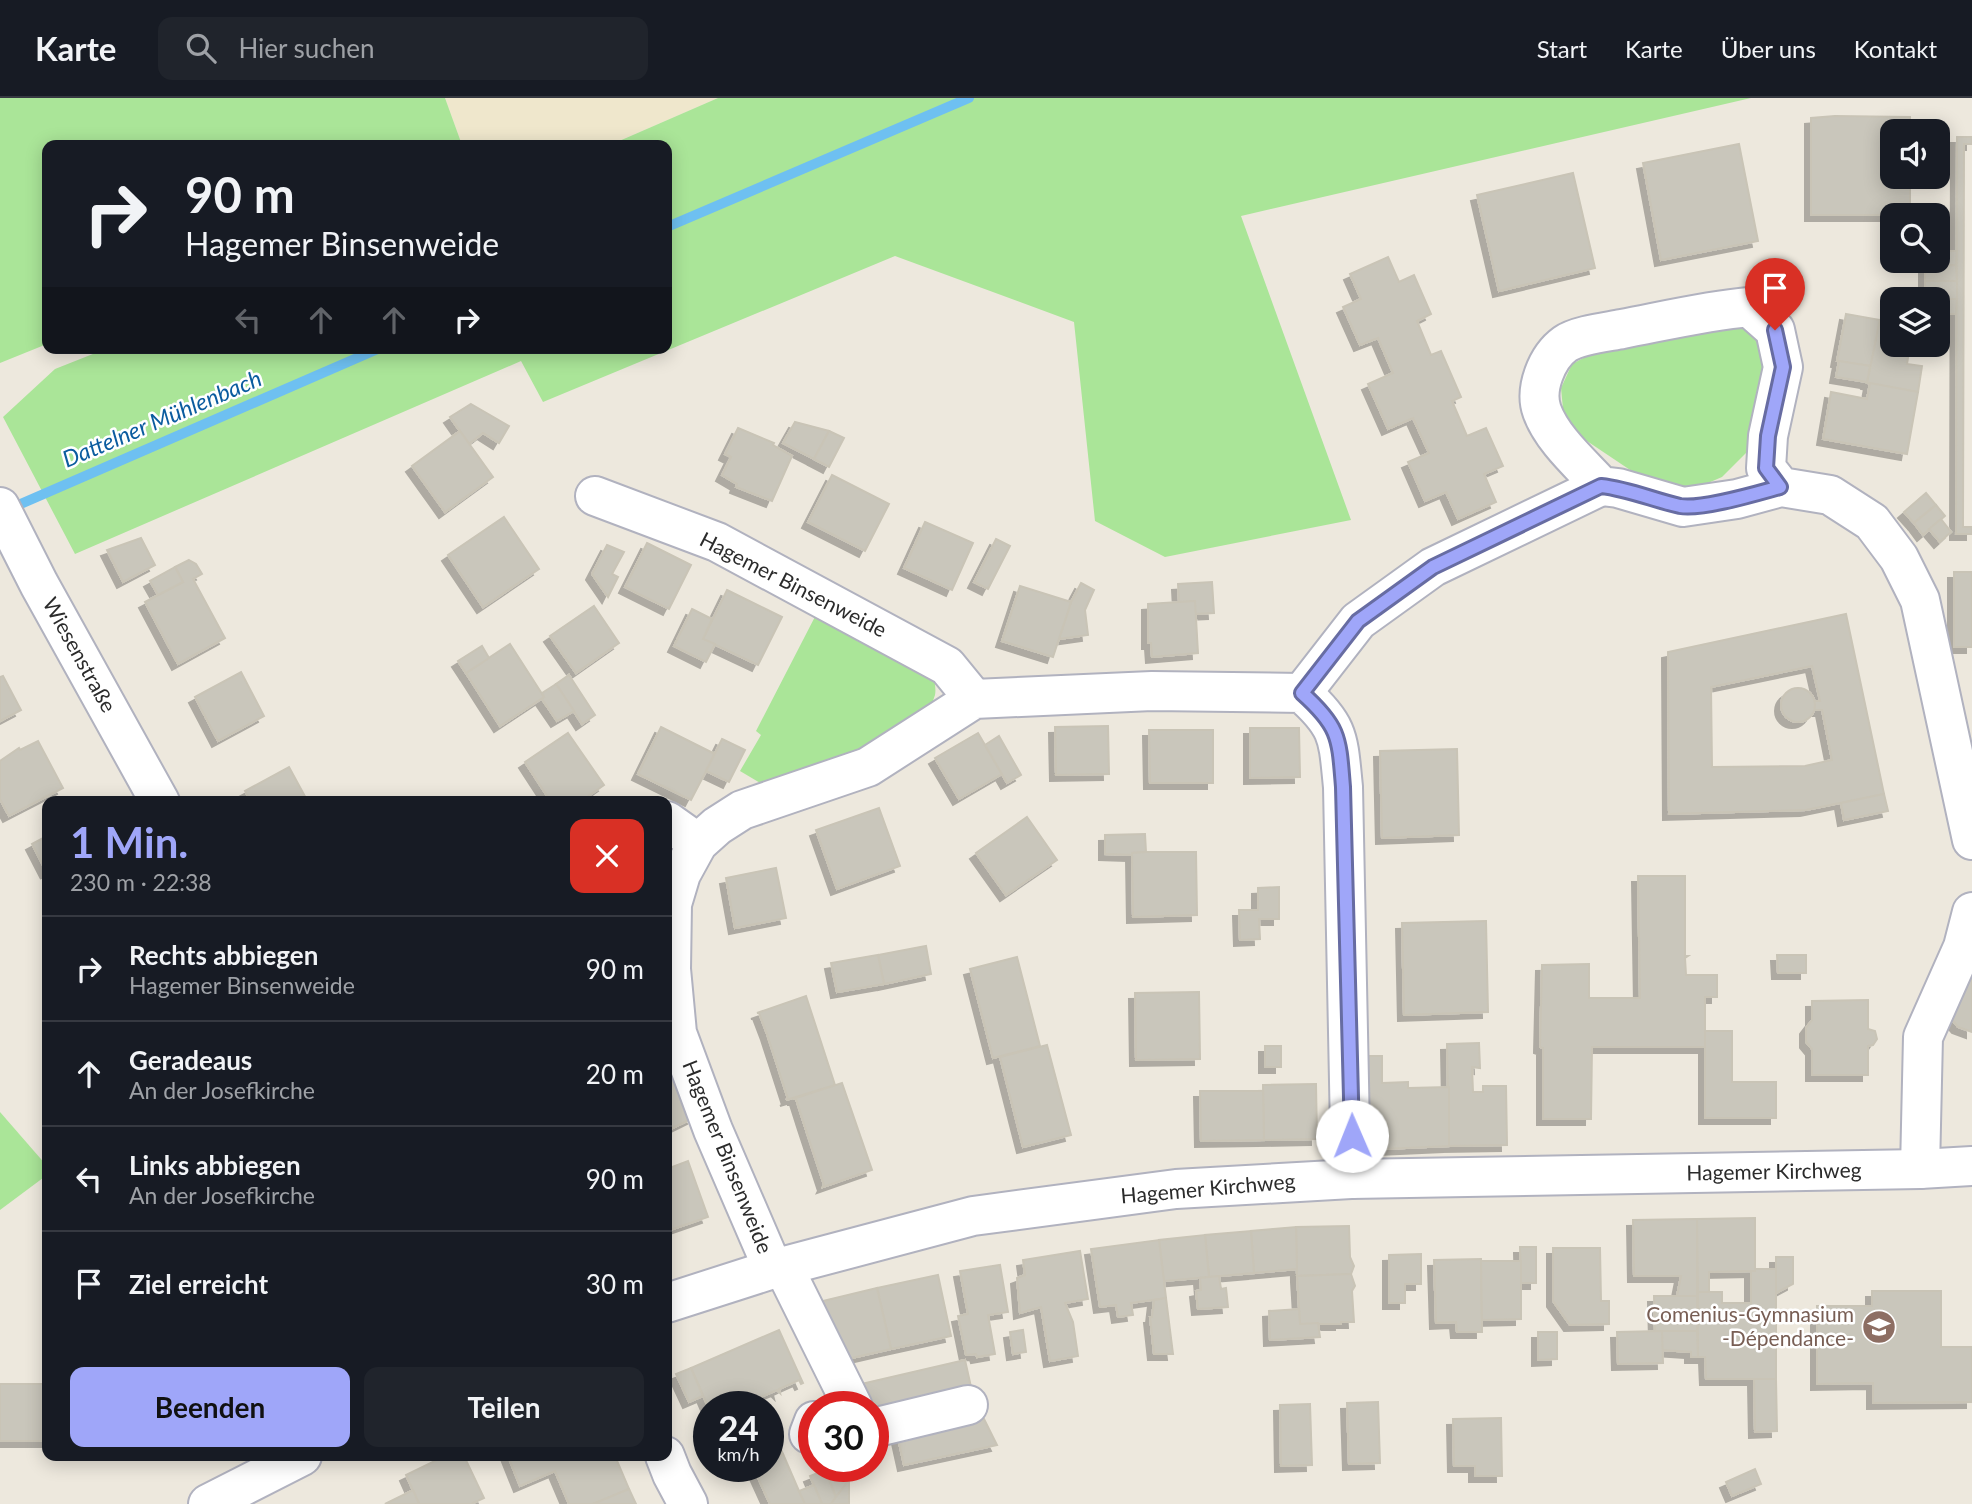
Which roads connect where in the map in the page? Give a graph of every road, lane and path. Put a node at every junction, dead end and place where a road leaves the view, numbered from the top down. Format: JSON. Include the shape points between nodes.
{"nodes":[{"id":1,"x":1601,"y":486,"type":"junction"},
{"id":2,"x":1780,"y":487,"type":"junction"},
{"id":3,"x":595,"y":496,"type":"dead end"},
{"id":4,"x":0,"y":507,"type":"edge"},
{"id":5,"x":1302,"y":693,"type":"junction"},
{"id":6,"x":974,"y":699,"type":"junction"},
{"id":7,"x":157,"y":796,"type":"edge"},
{"id":8,"x":672,"y":824,"type":"edge"},
{"id":9,"x":1972,"y":839,"type":"edge"},
{"id":10,"x":698,"y":842,"type":"junction"},
{"id":11,"x":672,"y":904,"type":"edge"},
{"id":12,"x":1972,"y":912,"type":"edge"},
{"id":13,"x":672,"y":980,"type":"edge"},
{"id":14,"x":1972,"y":1166,"type":"edge"},
{"id":15,"x":1920,"y":1169,"type":"junction"},
{"id":16,"x":1351,"y":1179,"type":"junction"},
{"id":17,"x":773,"y":1269,"type":"junction"},
{"id":18,"x":672,"y":1301,"type":"edge"},
{"id":19,"x":820,"y":1391,"type":"edge"},
{"id":20,"x":844,"y":1391,"type":"edge"},
{"id":21,"x":968,"y":1405,"type":"dead end"},
{"id":22,"x":889,"y":1424,"type":"edge"},
{"id":23,"x":292,"y":1461,"type":"edge"},
{"id":24,"x":667,"y":1461,"type":"edge"},
{"id":25,"x":208,"y":1504,"type":"edge"},
{"id":26,"x":688,"y":1504,"type":"edge"}],
"edges":[{"from":1,"to":2,"type":"street","via":[[1683,507]]},
{"from":1,"to":2,"type":"street","via":[[1541,410],[1540,386],[1552,358],[1566,342],[1592,335],[1749,307],[1775,330],[1783,367],[1766,468]]},
{"from":1,"to":5,"type":"street","via":[[1433,567],[1358,621]]},
{"from":2,"to":9,"type":"street","via":[[1830,495],[1872,522],[1899,558],[1920,600]]},
{"from":3,"to":6,"type":"street","name":"Hagemer Binsenweide","via":[[716,542],[947,666]]},
{"from":4,"to":7,"type":"street","name":"Wiesenstraße"},
{"from":5,"to":6,"type":"street","via":[[1152,691]]},
{"from":5,"to":16,"type":"street","via":[[1324,712],[1340,751]]},
{"from":6,"to":10,"type":"street","name":"Hagemer Binsenweide","via":[[868,767],[742,810]]},
{"from":8,"to":10,"type":"street"},
{"from":10,"to":11,"type":"street","name":"Hagemer Binsenweide"},
{"from":12,"to":15,"type":"street","via":[[1963,947],[1923,1037]]},
{"from":13,"to":17,"type":"street","name":"Hagemer Binsenweide","via":[[677,1033]]},
{"from":14,"to":15,"type":"street","name":"Hagemer Kirchweg"},
{"from":15,"to":16,"type":"street","name":"Hagemer Kirchweg"},
{"from":16,"to":17,"type":"street","name":"Hagemer Kirchweg","via":[[1176,1189],[974,1216]]},
{"from":17,"to":18,"type":"street","name":"Hagemer Kirchweg"},
{"from":17,"to":19,"type":"street"},
{"from":17,"to":20,"type":"street"},
{"from":21,"to":22,"type":"street"},
{"from":23,"to":25,"type":"street"},
{"from":24,"to":26,"type":"street"}]}
